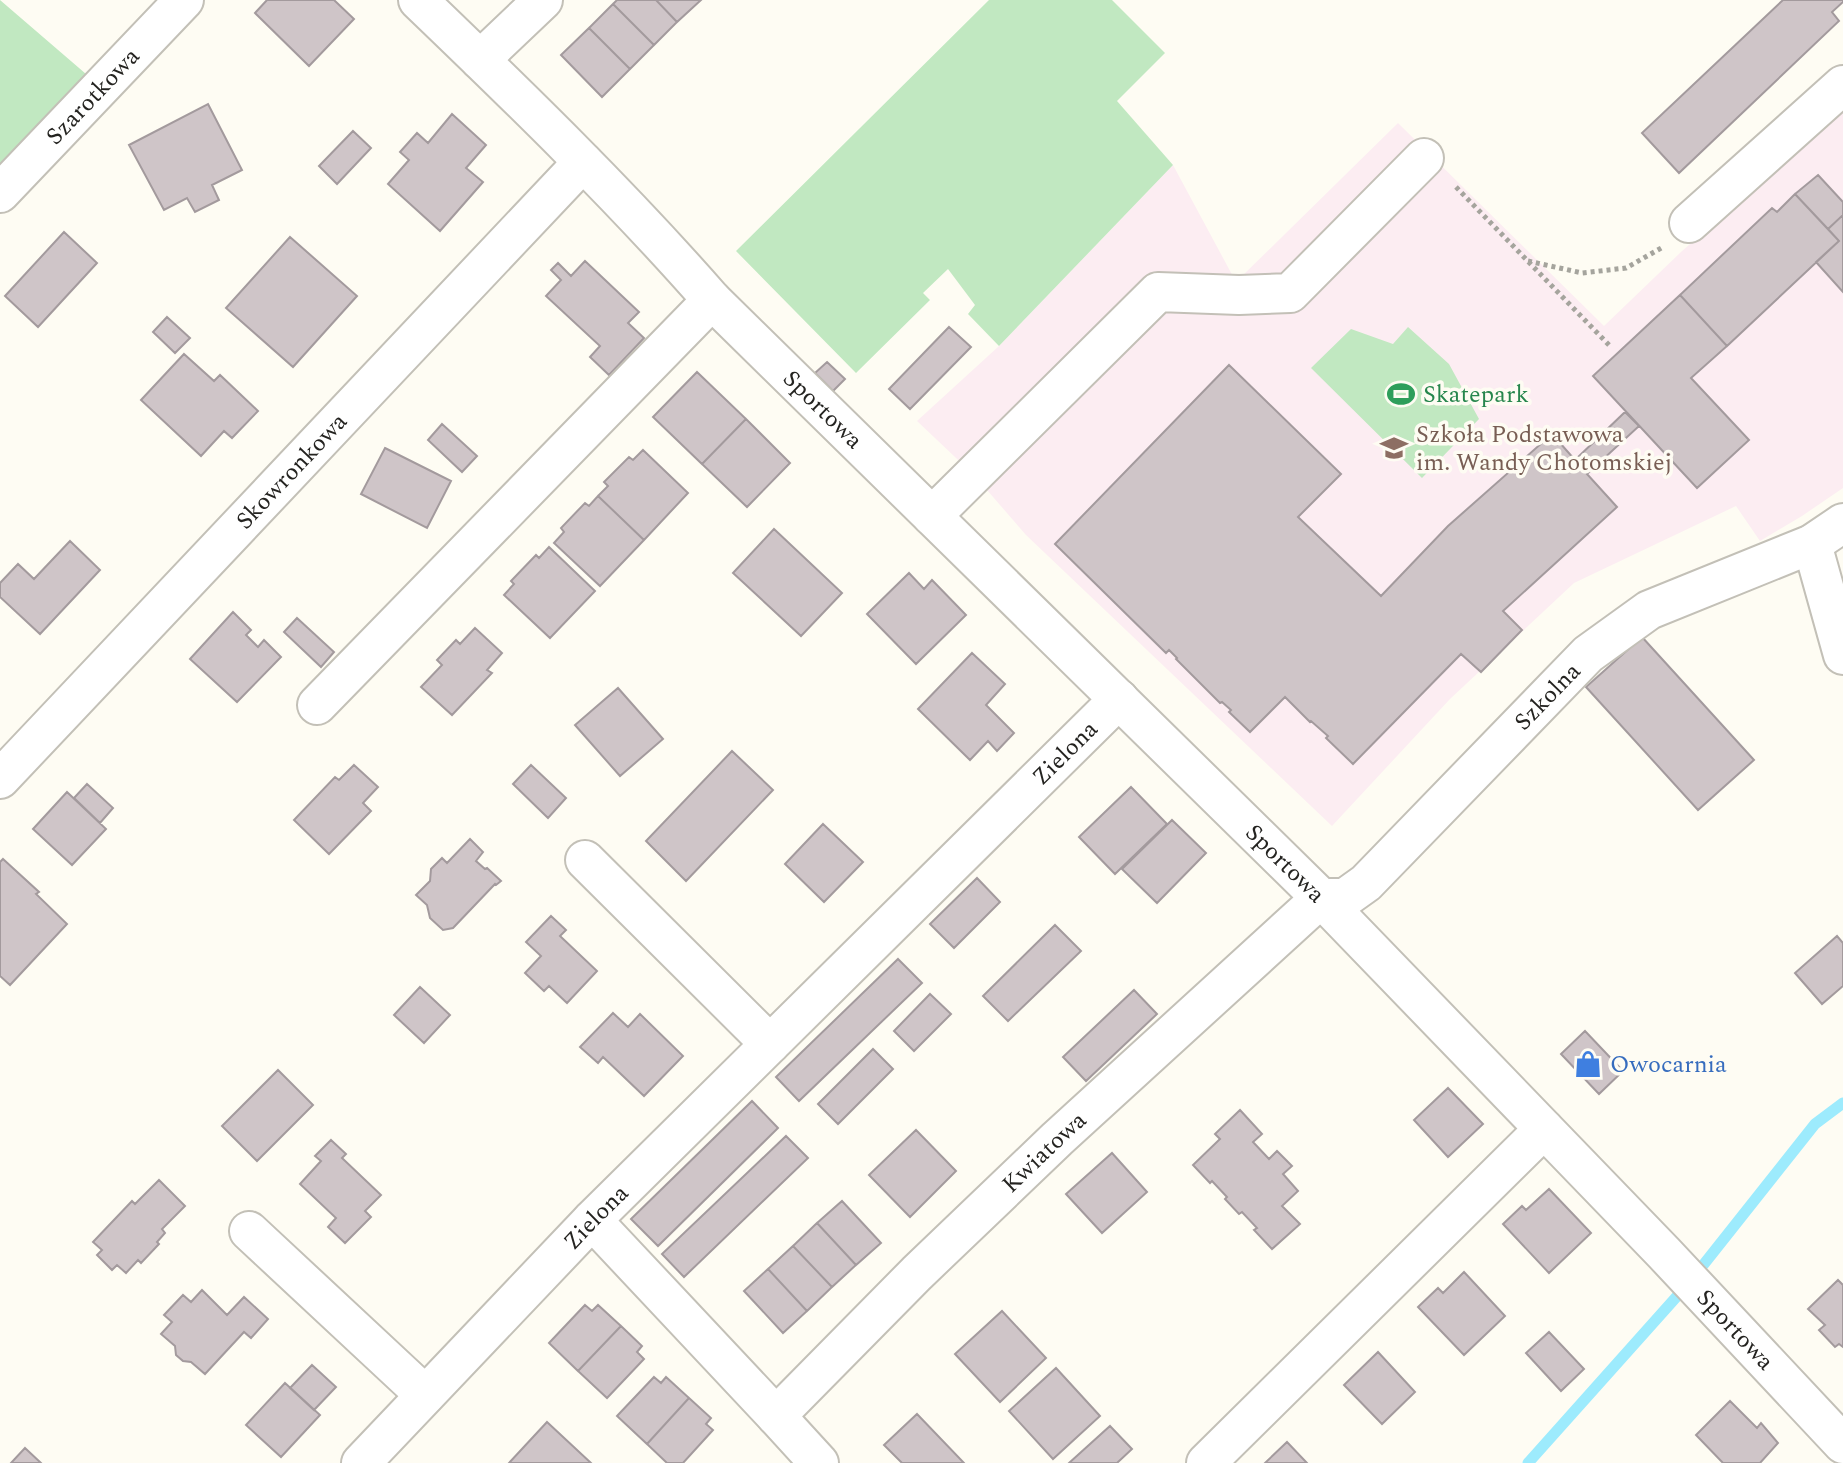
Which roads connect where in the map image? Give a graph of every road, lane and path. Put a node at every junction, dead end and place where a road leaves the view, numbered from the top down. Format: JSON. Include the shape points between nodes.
{"nodes":[{"id":1,"x":184,"y":0,"type":"edge"},
{"id":2,"x":418,"y":0,"type":"edge"},
{"id":3,"x":543,"y":0,"type":"edge"},
{"id":4,"x":480,"y":60,"type":"junction"},
{"id":5,"x":1843,"y":85,"type":"edge"},
{"id":6,"x":1424,"y":158,"type":"dead end"},
{"id":7,"x":583,"y":162,"type":"junction"},
{"id":8,"x":1456,"y":187,"type":"dead end"},
{"id":9,"x":0,"y":193,"type":"edge"},
{"id":10,"x":1689,"y":223,"type":"joint"},
{"id":11,"x":1527,"y":261,"type":"junction"},
{"id":12,"x":712,"y":300,"type":"junction"},
{"id":13,"x":1609,"y":345,"type":"dead end"},
{"id":14,"x":932,"y":516,"type":"junction"},
{"id":15,"x":1843,"y":523,"type":"edge"},
{"id":16,"x":1812,"y":544,"type":"junction"},
{"id":17,"x":1843,"y":655,"type":"edge"},
{"id":18,"x":1119,"y":699,"type":"junction"},
{"id":19,"x":317,"y":705,"type":"dead end"},
{"id":20,"x":0,"y":779,"type":"edge"},
{"id":21,"x":585,"y":860,"type":"dead end"},
{"id":22,"x":1321,"y":898,"type":"junction"},
{"id":23,"x":770,"y":1044,"type":"junction"},
{"id":24,"x":1544,"y":1129,"type":"junction"},
{"id":25,"x":592,"y":1220,"type":"junction"},
{"id":26,"x":249,"y":1231,"type":"dead end"},
{"id":27,"x":425,"y":1395,"type":"junction"},
{"id":28,"x":776,"y":1416,"type":"junction"},
{"id":29,"x":1843,"y":1444,"type":"edge"},
{"id":30,"x":361,"y":1463,"type":"edge"},
{"id":31,"x":819,"y":1463,"type":"edge"},
{"id":32,"x":1206,"y":1463,"type":"edge"}],
"edges":[{"from":1,"to":9,"type":"street","name":"Szarotkowa"},
{"from":2,"to":4,"type":"street","name":"Sportowa"},
{"from":3,"to":4,"type":"street"},
{"from":4,"to":7,"type":"street","name":"Sportowa"},
{"from":5,"to":10,"type":"street"},
{"from":6,"to":14,"type":"street","via":[[1290,293],[1158,292]]},
{"from":7,"to":12,"type":"street","name":"Sportowa"},
{"from":7,"to":20,"type":"street","name":"Skowronkowa"},
{"from":8,"to":11,"type":"path"},
{"from":10,"to":11,"type":"path","via":[[1660,249],[1626,268],[1582,273]]},
{"from":11,"to":13,"type":"path"},
{"from":12,"to":14,"type":"street","name":"Sportowa"},
{"from":12,"to":19,"type":"street"},
{"from":14,"to":18,"type":"street","name":"Sportowa"},
{"from":15,"to":16,"type":"street","name":"Szkolna"},
{"from":16,"to":17,"type":"street"},
{"from":16,"to":22,"type":"street","name":"Szkolna","via":[[1649,610],[1588,654],[1366,883],[1345,898]]},
{"from":18,"to":22,"type":"street","name":"Sportowa"},
{"from":18,"to":23,"type":"street","name":"Zielona"},
{"from":21,"to":23,"type":"street"},
{"from":22,"to":24,"type":"street","name":"Sportowa"},
{"from":22,"to":28,"type":"street","name":"Kwiatowa","via":[[1057,1139]]},
{"from":23,"to":25,"type":"street","name":"Zielona"},
{"from":24,"to":29,"type":"street","name":"Sportowa"},
{"from":24,"to":32,"type":"street"},
{"from":25,"to":27,"type":"street","name":"Zielona"},
{"from":25,"to":28,"type":"street"},
{"from":26,"to":27,"type":"street"},
{"from":27,"to":30,"type":"street","name":"Zielona"},
{"from":28,"to":31,"type":"street"}]}
